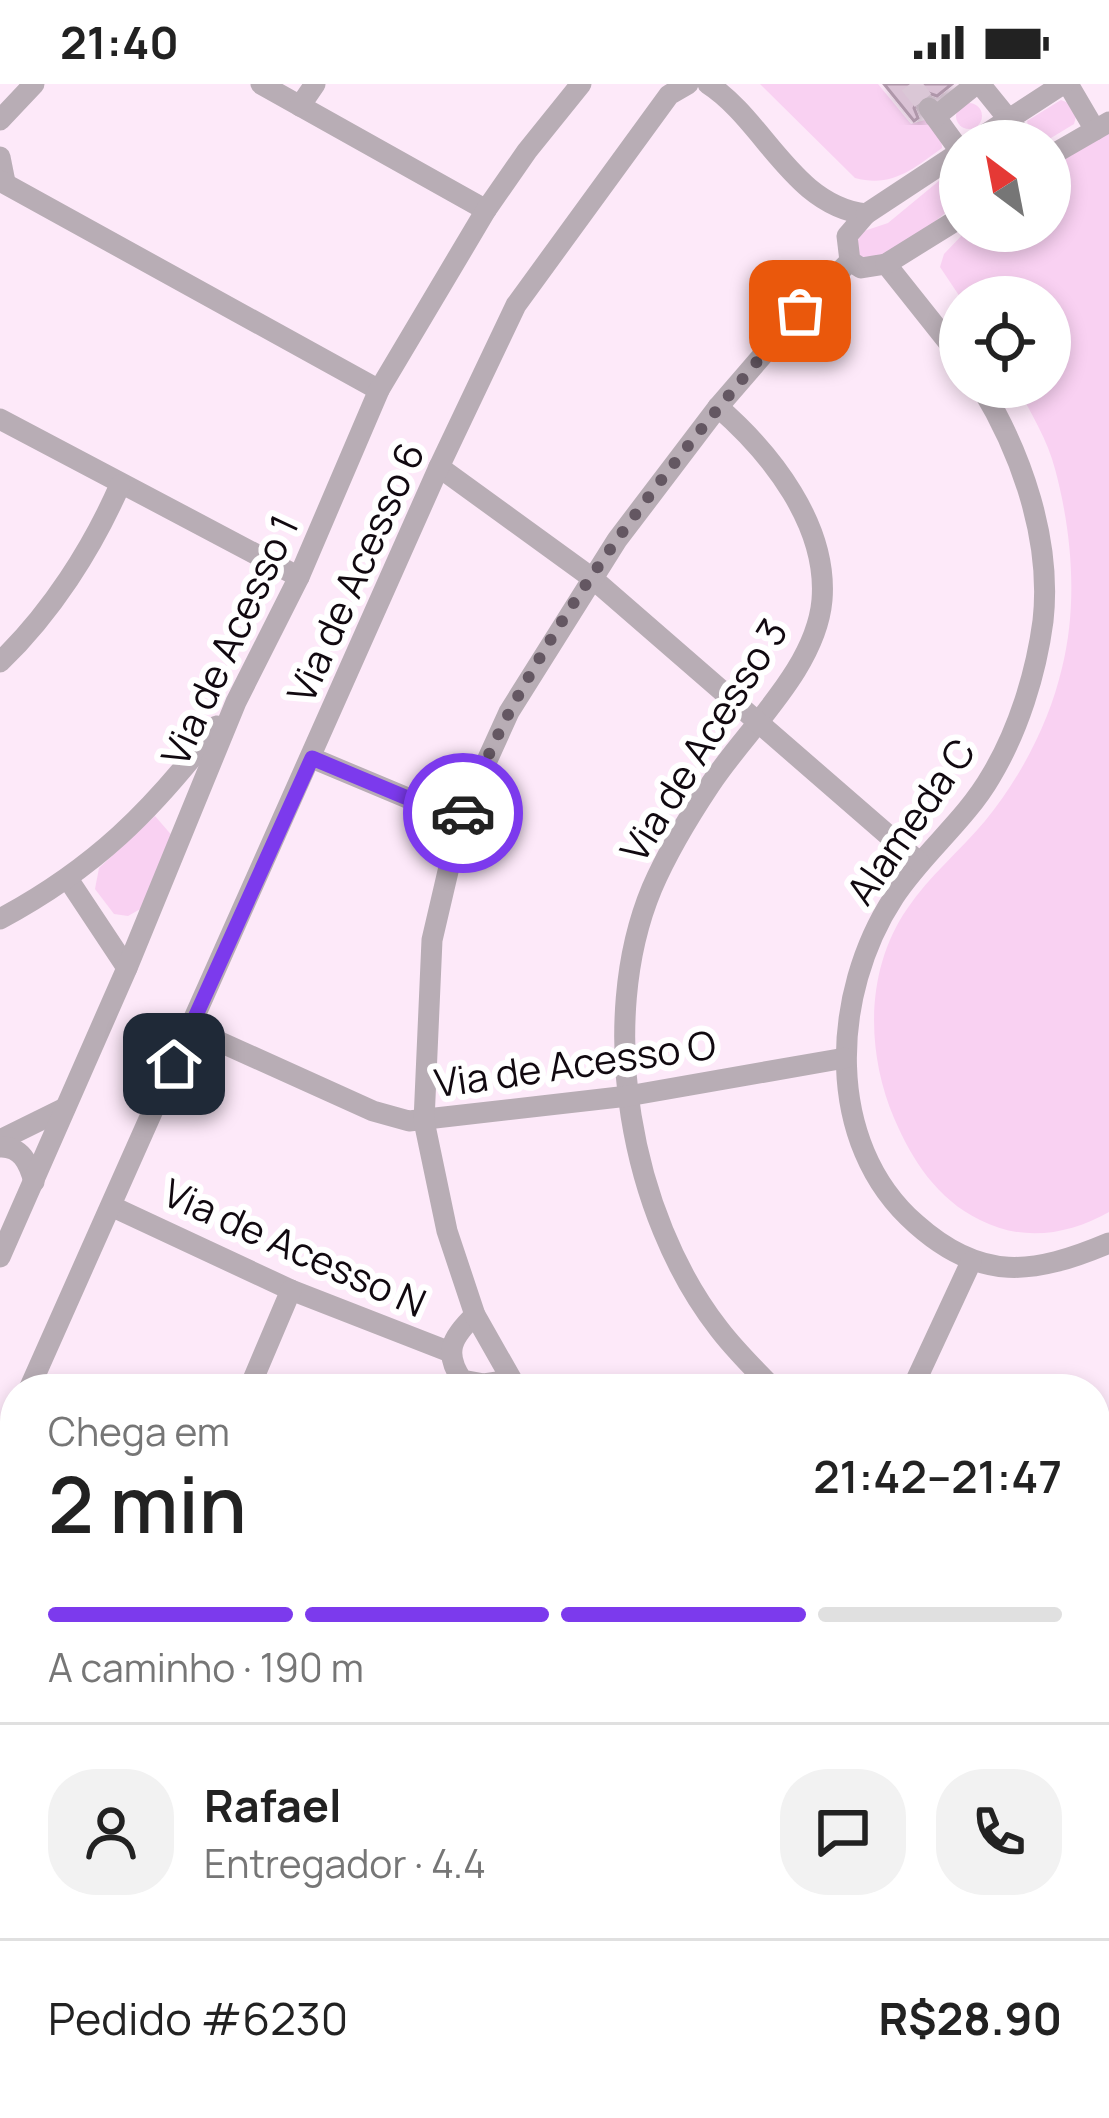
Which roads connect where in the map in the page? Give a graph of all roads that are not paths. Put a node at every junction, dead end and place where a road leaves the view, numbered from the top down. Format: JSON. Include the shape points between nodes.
{"nodes":[{"id":1,"x":34,"y":84,"type":"edge"},
{"id":2,"x":261,"y":84,"type":"edge"},
{"id":3,"x":315,"y":84,"type":"edge"},
{"id":4,"x":581,"y":84,"type":"edge"},
{"id":5,"x":688,"y":84,"type":"edge"},
{"id":6,"x":709,"y":84,"type":"edge"},
{"id":7,"x":978,"y":84,"type":"edge"},
{"id":8,"x":1065,"y":84,"type":"edge"},
{"id":9,"x":300,"y":106,"type":"junction"},
{"id":10,"x":1008,"y":116,"type":"junction"},
{"id":11,"x":0,"y":120,"type":"edge"},
{"id":12,"x":1003,"y":120,"type":"edge"},
{"id":13,"x":1011,"y":120,"type":"edge"},
{"id":14,"x":939,"y":123,"type":"edge"},
{"id":15,"x":1102,"y":126,"type":"edge"},
{"id":16,"x":1071,"y":144,"type":"edge"},
{"id":17,"x":0,"y":157,"type":"edge"},
{"id":18,"x":939,"y":166,"type":"edge"},
{"id":19,"x":2,"y":182,"type":"edge"},
{"id":20,"x":486,"y":210,"type":"junction"},
{"id":21,"x":866,"y":214,"type":"junction"},
{"id":22,"x":939,"y":231,"type":"edge"},
{"id":23,"x":850,"y":261,"type":"junction"},
{"id":24,"x":886,"y":264,"type":"junction"},
{"id":25,"x":939,"y":331,"type":"edge"},
{"id":26,"x":379,"y":390,"type":"junction"},
{"id":27,"x":718,"y":407,"type":"junction"},
{"id":28,"x":994,"y":408,"type":"edge"},
{"id":29,"x":0,"y":419,"type":"edge"},
{"id":30,"x":440,"y":467,"type":"junction"},
{"id":31,"x":121,"y":485,"type":"junction"},
{"id":32,"x":299,"y":577,"type":"junction"},
{"id":33,"x":592,"y":578,"type":"junction"},
{"id":34,"x":0,"y":662,"type":"edge"},
{"id":35,"x":236,"y":702,"type":"junction"},
{"id":36,"x":759,"y":723,"type":"junction"},
{"id":37,"x":312,"y":758,"type":"junction"},
{"id":38,"x":460,"y":820,"type":"junction"},
{"id":39,"x":919,"y":862,"type":"junction"},
{"id":40,"x":68,"y":879,"type":"junction"},
{"id":41,"x":0,"y":919,"type":"edge"},
{"id":42,"x":127,"y":968,"type":"junction"},
{"id":43,"x":189,"y":1028,"type":"junction"},
{"id":44,"x":845,"y":1058,"type":"junction"},
{"id":45,"x":628,"y":1096,"type":"junction"},
{"id":46,"x":65,"y":1108,"type":"junction"},
{"id":47,"x":424,"y":1121,"type":"junction"},
{"id":48,"x":0,"y":1143,"type":"edge"},
{"id":49,"x":34,"y":1182,"type":"junction"},
{"id":50,"x":111,"y":1206,"type":"junction"},
{"id":51,"x":1109,"y":1243,"type":"edge"},
{"id":52,"x":0,"y":1257,"type":"edge"},
{"id":53,"x":971,"y":1262,"type":"junction"},
{"id":54,"x":291,"y":1290,"type":"junction"},
{"id":55,"x":475,"y":1315,"type":"junction"},
{"id":56,"x":450,"y":1352,"type":"junction"},
{"id":57,"x":36,"y":1374,"type":"edge"},
{"id":58,"x":255,"y":1374,"type":"edge"},
{"id":59,"x":457,"y":1374,"type":"edge"},
{"id":60,"x":508,"y":1374,"type":"edge"},
{"id":61,"x":760,"y":1374,"type":"edge"},
{"id":62,"x":919,"y":1374,"type":"edge"}],
"edges":[{"from":1,"to":11,"type":"street"},
{"from":2,"to":9,"type":"street"},
{"from":3,"to":9,"type":"street"},
{"from":4,"to":20,"type":"street","name":"Via de Acesso 1"},
{"from":5,"to":30,"type":"street","name":"Via de Acesso 6","via":[[669,95],[516,305]]},
{"from":6,"to":21,"type":"street","via":[[813,191],[839,210]]},
{"from":7,"to":10,"type":"street"},
{"from":7,"to":14,"type":"street","via":[[932,113]]},
{"from":8,"to":10,"type":"street"},
{"from":8,"to":15,"type":"street"},
{"from":9,"to":20,"type":"street"},
{"from":10,"to":12,"type":"street"},
{"from":10,"to":13,"type":"street"},
{"from":15,"to":16,"type":"street"},
{"from":17,"to":19,"type":"street"},
{"from":18,"to":21,"type":"street"},
{"from":19,"to":26,"type":"street"},
{"from":20,"to":26,"type":"street","name":"Via de Acesso 1"},
{"from":21,"to":23,"type":"street","via":[[847,236]]},
{"from":22,"to":24,"type":"street"},
{"from":23,"to":24,"type":"street","via":[[861,268]]},
{"from":23,"to":27,"type":"street"},
{"from":24,"to":25,"type":"street"},
{"from":26,"to":32,"type":"street","name":"Via de Acesso 1"},
{"from":27,"to":33,"type":"street"},
{"from":27,"to":36,"type":"street","name":"Via de Acesso 3","via":[[790,489],[820,566],[813,642]]},
{"from":28,"to":39,"type":"street","name":"Alameda C","via":[[1044,550],[1043,620],[1002,756],[973,806]]},
{"from":29,"to":31,"type":"street"},
{"from":30,"to":33,"type":"street"},
{"from":30,"to":37,"type":"street","name":"Via de Acesso 6"},
{"from":31,"to":32,"type":"street"},
{"from":31,"to":34,"type":"street","via":[[56,596]]},
{"from":32,"to":35,"type":"street","name":"Via de Acesso 1"},
{"from":33,"to":36,"type":"street"},
{"from":33,"to":38,"type":"street","via":[[509,712]]},
{"from":35,"to":40,"type":"street","via":[[172,785]]},
{"from":35,"to":42,"type":"street","name":"Via de Acesso 1"},
{"from":36,"to":39,"type":"street"},
{"from":36,"to":45,"type":"street","name":"Via de Acesso 3","via":[[680,831],[651,891],[625,1024]]},
{"from":37,"to":38,"type":"street"},
{"from":37,"to":43,"type":"street","name":"Via de Acesso 6"},
{"from":38,"to":47,"type":"street","via":[[432,940]]},
{"from":39,"to":44,"type":"street","name":"Alameda C","via":[[883,915],[856,977]]},
{"from":40,"to":41,"type":"street"},
{"from":40,"to":42,"type":"street"},
{"from":42,"to":46,"type":"street","name":"Via de Acesso 1"},
{"from":43,"to":47,"type":"street","name":"Via de Acesso O","via":[[373,1111]]},
{"from":43,"to":50,"type":"street","name":"Via de Acesso 6"},
{"from":44,"to":45,"type":"street","name":"Via de Acesso O"},
{"from":44,"to":53,"type":"street","name":"Alameda C","via":[[868,1161],[934,1240]]},
{"from":45,"to":47,"type":"street","name":"Via de Acesso O"},
{"from":45,"to":61,"type":"street","name":"Via de Acesso 3","via":[[658,1221],[717,1327]]},
{"from":46,"to":48,"type":"street"},
{"from":46,"to":49,"type":"street","name":"Via de Acesso 1"},
{"from":47,"to":55,"type":"street"},
{"from":48,"to":49,"type":"street","via":[[28,1163]]},
{"from":49,"to":52,"type":"street","name":"Via de Acesso 1"},
{"from":50,"to":54,"type":"street","name":"Via de Acesso N"},
{"from":50,"to":57,"type":"street","name":"Via de Acesso 6"},
{"from":51,"to":53,"type":"street","via":[[1028,1268]]},
{"from":53,"to":62,"type":"street"},
{"from":54,"to":56,"type":"street","name":"Via de Acesso N"},
{"from":54,"to":58,"type":"street"},
{"from":55,"to":56,"type":"street","via":[[453,1336]]},
{"from":55,"to":60,"type":"street"},
{"from":56,"to":59,"type":"street"}]}
